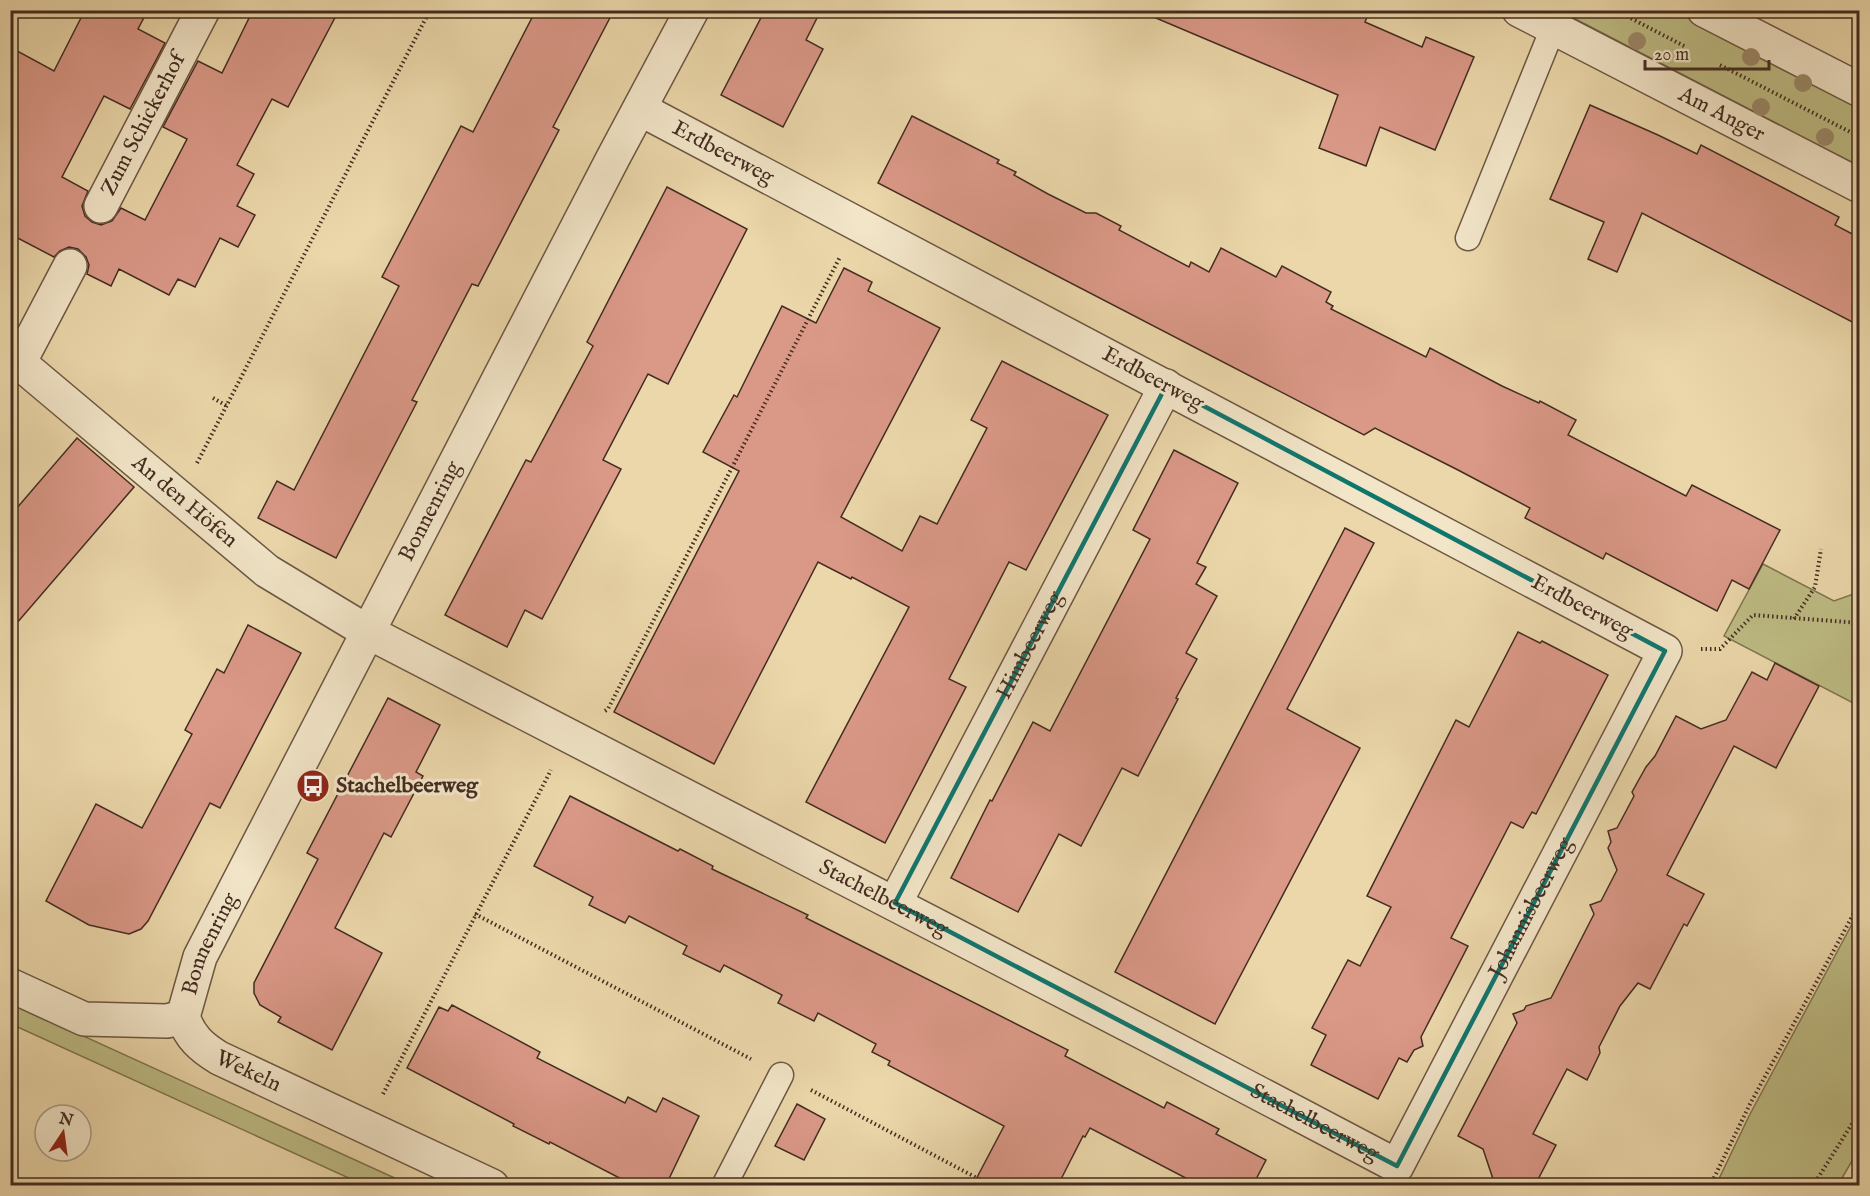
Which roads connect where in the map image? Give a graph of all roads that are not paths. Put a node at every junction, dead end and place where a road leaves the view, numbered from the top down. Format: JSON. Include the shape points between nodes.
{"nodes":[{"id":1,"x":203,"y":10,"type":"edge"},
{"id":2,"x":692,"y":10,"type":"edge"},
{"id":3,"x":1519,"y":10,"type":"edge"},
{"id":4,"x":1704,"y":10,"type":"edge"},
{"id":5,"x":1553,"y":28,"type":"junction"},
{"id":6,"x":1860,"y":90,"type":"edge"},
{"id":7,"x":640,"y":109,"type":"junction"},
{"id":8,"x":1860,"y":186,"type":"edge"},
{"id":9,"x":101,"y":206,"type":"dead end"},
{"id":10,"x":1468,"y":238,"type":"dead end"},
{"id":11,"x":70,"y":266,"type":"dead end"},
{"id":12,"x":15,"y":359,"type":"edge"},
{"id":13,"x":1166,"y":386,"type":"junction"},
{"id":14,"x":368,"y":632,"type":"junction"},
{"id":15,"x":1665,"y":651,"type":"joint"},
{"id":16,"x":895,"y":903,"type":"junction"},
{"id":17,"x":10,"y":985,"type":"edge"},
{"id":18,"x":183,"y":1017,"type":"junction"},
{"id":19,"x":782,"y":1075,"type":"road end"},
{"id":20,"x":1397,"y":1166,"type":"joint"},
{"id":21,"x":488,"y":1185,"type":"edge"},
{"id":22,"x":724,"y":1185,"type":"edge"}],
"edges":[{"from":1,"to":9,"type":"street","name":"Zum Schickerhof"},
{"from":2,"to":7,"type":"street","name":"Bonnenring"},
{"from":3,"to":5,"type":"street","name":"Am Anger"},
{"from":4,"to":6,"type":"street"},
{"from":5,"to":8,"type":"street","name":"Am Anger"},
{"from":5,"to":10,"type":"lane"},
{"from":7,"to":13,"type":"street","name":"Erdbeerweg"},
{"from":7,"to":14,"type":"street","name":"Bonnenring"},
{"from":11,"to":12,"type":"street"},
{"from":12,"to":14,"type":"street","name":"An den Höfen","via":[[267,571]]},
{"from":13,"to":15,"type":"street","name":"Erdbeerweg"},
{"from":13,"to":16,"type":"street","name":"Himbeerweg"},
{"from":14,"to":16,"type":"street","name":"Stachelbeerweg"},
{"from":14,"to":18,"type":"street","name":"Bonnenring","via":[[200,957]]},
{"from":15,"to":20,"type":"street","name":"Johannisbeerweg"},
{"from":16,"to":20,"type":"street","name":"Stachelbeerweg"},
{"from":17,"to":18,"type":"street","via":[[84,1018],[167,1021]]},
{"from":18,"to":21,"type":"street","name":"Wekeln","via":[[192,1036],[219,1058]]},
{"from":19,"to":22,"type":"lane"}]}
